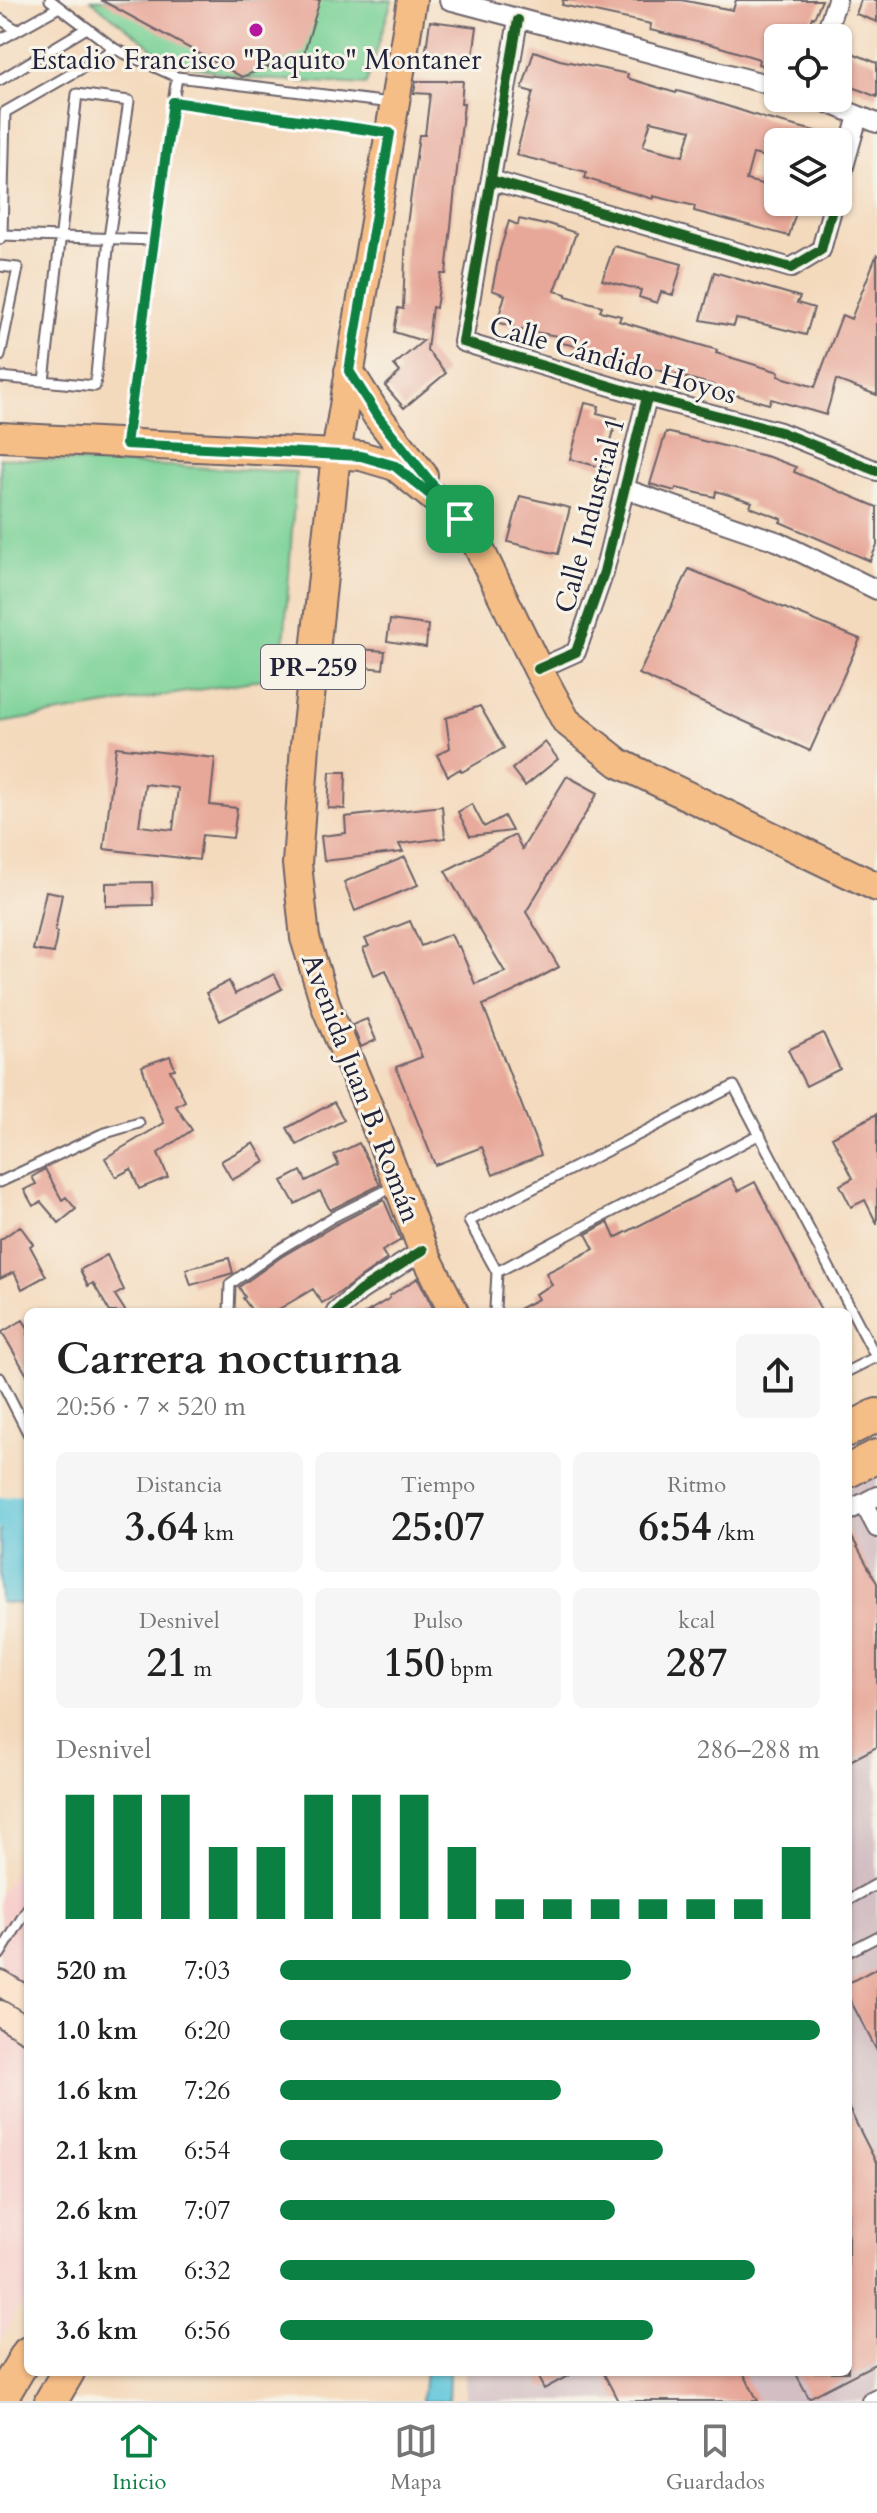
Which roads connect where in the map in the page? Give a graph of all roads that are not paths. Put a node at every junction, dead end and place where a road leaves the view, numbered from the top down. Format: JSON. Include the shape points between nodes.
{"nodes":[{"id":1,"x":50,"y":0,"type":"edge"},
{"id":2,"x":412,"y":0,"type":"edge"},
{"id":3,"x":449,"y":0,"type":"edge"},
{"id":4,"x":837,"y":0,"type":"edge"},
{"id":5,"x":59,"y":7,"type":"junction"},
{"id":6,"x":0,"y":19,"type":"edge"},
{"id":7,"x":518,"y":20,"type":"junction"},
{"id":8,"x":829,"y":24,"type":"edge"},
{"id":9,"x":87,"y":28,"type":"junction"},
{"id":10,"x":17,"y":30,"type":"junction"},
{"id":11,"x":0,"y":40,"type":"edge"},
{"id":12,"x":115,"y":49,"type":"junction"},
{"id":13,"x":177,"y":77,"type":"junction"},
{"id":14,"x":0,"y":80,"type":"edge"},
{"id":15,"x":764,"y":83,"type":"edge"},
{"id":16,"x":173,"y":102,"type":"junction"},
{"id":17,"x":395,"y":104,"type":"junction"},
{"id":18,"x":848,"y":112,"type":"edge"},
{"id":19,"x":858,"y":116,"type":"junction"},
{"id":20,"x":877,"y":123,"type":"edge"},
{"id":21,"x":390,"y":133,"type":"junction"},
{"id":22,"x":852,"y":138,"type":"edge"},
{"id":23,"x":491,"y":180,"type":"junction"},
{"id":24,"x":830,"y":216,"type":"edge"},
{"id":25,"x":62,"y":237,"type":"junction"},
{"id":26,"x":1,"y":238,"type":"edge"},
{"id":27,"x":109,"y":238,"type":"junction"},
{"id":28,"x":154,"y":240,"type":"junction"},
{"id":29,"x":0,"y":266,"type":"edge"},
{"id":30,"x":0,"y":356,"type":"edge"},
{"id":31,"x":349,"y":371,"type":"junction"},
{"id":32,"x":0,"y":377,"type":"edge"},
{"id":33,"x":44,"y":381,"type":"junction"},
{"id":34,"x":647,"y":397,"type":"junction"},
{"id":35,"x":0,"y":437,"type":"edge"},
{"id":36,"x":126,"y":444,"type":"junction"},
{"id":37,"x":336,"y":454,"type":"junction"},
{"id":38,"x":877,"y":471,"type":"edge"},
{"id":39,"x":625,"y":489,"type":"junction"},
{"id":40,"x":460,"y":519,"type":"junction"},
{"id":41,"x":877,"y":590,"type":"edge"},
{"id":42,"x":538,"y":669,"type":"junction"},
{"id":43,"x":877,"y":887,"type":"edge"},
{"id":44,"x":139,"y":1123,"type":"dead end"},
{"id":45,"x":760,"y":1134,"type":"junction"},
{"id":46,"x":0,"y":1182,"type":"edge"},
{"id":47,"x":398,"y":1185,"type":"junction"},
{"id":48,"x":423,"y":1250,"type":"junction"},
{"id":49,"x":497,"y":1272,"type":"junction"},
{"id":50,"x":229,"y":1308,"type":"edge"},
{"id":51,"x":341,"y":1308,"type":"edge"},
{"id":52,"x":452,"y":1308,"type":"edge"},
{"id":53,"x":495,"y":1308,"type":"edge"},
{"id":54,"x":851,"y":1308,"type":"edge"},
{"id":55,"x":852,"y":1311,"type":"edge"},
{"id":56,"x":876,"y":1357,"type":"edge"},
{"id":57,"x":852,"y":1369,"type":"edge"},
{"id":58,"x":0,"y":1378,"type":"edge"},
{"id":59,"x":877,"y":1415,"type":"edge"},
{"id":60,"x":24,"y":1425,"type":"edge"},
{"id":61,"x":852,"y":1428,"type":"edge"},
{"id":62,"x":877,"y":1456,"type":"edge"},
{"id":63,"x":852,"y":1469,"type":"edge"},
{"id":64,"x":863,"y":1503,"type":"edge"},
{"id":65,"x":877,"y":1528,"type":"edge"},
{"id":66,"x":877,"y":1884,"type":"edge"},
{"id":67,"x":852,"y":1898,"type":"edge"},
{"id":68,"x":24,"y":1915,"type":"edge"},
{"id":69,"x":0,"y":1927,"type":"edge"},
{"id":70,"x":12,"y":1935,"type":"junction"},
{"id":71,"x":877,"y":1937,"type":"edge"},
{"id":72,"x":852,"y":1950,"type":"edge"},
{"id":73,"x":0,"y":1954,"type":"edge"},
{"id":74,"x":0,"y":1983,"type":"edge"},
{"id":75,"x":24,"y":1998,"type":"edge"},
{"id":76,"x":0,"y":2013,"type":"edge"},
{"id":77,"x":24,"y":2028,"type":"edge"},
{"id":78,"x":24,"y":2360,"type":"edge"},
{"id":79,"x":66,"y":2376,"type":"edge"},
{"id":80,"x":877,"y":2398,"type":"edge"},
{"id":81,"x":0,"y":2400,"type":"edge"},
{"id":82,"x":51,"y":2401,"type":"edge"},
{"id":83,"x":871,"y":2401,"type":"edge"}],
"edges":[{"from":1,"to":5,"type":"lane"},
{"from":2,"to":17,"type":"main road","name":"Avenida Juan B. Román","number":"PR-259"},
{"from":3,"to":7,"type":"street"},
{"from":4,"to":8,"type":"street"},
{"from":5,"to":9,"type":"lane"},
{"from":5,"to":10,"type":"lane"},
{"from":6,"to":10,"type":"lane"},
{"from":7,"to":15,"type":"street"},
{"from":7,"to":23,"type":"street","name":"Calle Cándido Hoyos"},
{"from":9,"to":12,"type":"lane"},
{"from":9,"to":14,"type":"lane"},
{"from":10,"to":11,"type":"lane"},
{"from":12,"to":13,"type":"lane"},
{"from":12,"to":26,"type":"lane","via":[[5,112]]},
{"from":13,"to":16,"type":"lane"},
{"from":13,"to":17,"type":"lane"},
{"from":16,"to":21,"type":"lane"},
{"from":16,"to":28,"type":"lane"},
{"from":17,"to":21,"type":"main road","name":"Avenida Juan B. Román","number":"PR-259"},
{"from":18,"to":19,"type":"street"},
{"from":19,"to":20,"type":"street"},
{"from":19,"to":22,"type":"street"},
{"from":21,"to":31,"type":"main road","name":"Avenida Juan B. Román","number":"PR-259"},
{"from":23,"to":24,"type":"street","via":[[791,268],[821,250]]},
{"from":23,"to":34,"type":"street","name":"Calle Cándido Hoyos","via":[[463,342]]},
{"from":25,"to":26,"type":"lane"},
{"from":25,"to":27,"type":"lane"},
{"from":25,"to":27,"type":"lane","via":[[77,94],[129,101]]},
{"from":25,"to":33,"type":"lane"},
{"from":27,"to":28,"type":"lane"},
{"from":27,"to":33,"type":"lane","via":[[95,386]]},
{"from":28,"to":36,"type":"lane"},
{"from":29,"to":30,"type":"lane","via":[[18,268]]},
{"from":31,"to":37,"type":"main road","name":"Avenida Juan B. Román","number":"PR-259"},
{"from":31,"to":40,"type":"main road","via":[[378,417]]},
{"from":32,"to":33,"type":"lane"},
{"from":34,"to":38,"type":"street","name":"Calle Cándido Hoyos","via":[[780,432]]},
{"from":34,"to":39,"type":"street","name":"Calle Industrial 1"},
{"from":35,"to":36,"type":"main road"},
{"from":36,"to":37,"type":"main road"},
{"from":37,"to":40,"type":"main road","via":[[395,466]]},
{"from":37,"to":47,"type":"main road","name":"Avenida Juan B. Román","number":"PR-259","via":[[297,864],[305,938],[327,1009]]},
{"from":39,"to":41,"type":"street","via":[[779,542]]},
{"from":39,"to":42,"type":"street","name":"Calle Industrial 1","via":[[576,652]]},
{"from":40,"to":42,"type":"main road"},
{"from":42,"to":43,"type":"main road","via":[[566,721],[619,763]]},
{"from":44,"to":46,"type":"lane","via":[[102,1134]]},
{"from":45,"to":49,"type":"lane"},
{"from":45,"to":49,"type":"lane","via":[[734,1086],[469,1221]]},
{"from":45,"to":54,"type":"lane"},
{"from":47,"to":48,"type":"main road","name":"Avenida Juan B. Román","number":"PR-259"},
{"from":47,"to":50,"type":"lane","via":[[333,1217],[230,1284]]},
{"from":48,"to":51,"type":"street"},
{"from":48,"to":52,"type":"main road","name":"Avenida Juan B. Román","number":"PR-259"},
{"from":49,"to":53,"type":"lane"},
{"from":55,"to":56,"type":"lane"},
{"from":56,"to":57,"type":"lane"},
{"from":58,"to":60,"type":"lane"},
{"from":59,"to":61,"type":"highway"},
{"from":62,"to":63,"type":"highway"},
{"from":64,"to":65,"type":"street"},
{"from":66,"to":67,"type":"lane"},
{"from":68,"to":70,"type":"lane"},
{"from":69,"to":70,"type":"lane"},
{"from":70,"to":73,"type":"lane"},
{"from":71,"to":72,"type":"lane"},
{"from":74,"to":75,"type":"street"},
{"from":76,"to":77,"type":"street"},
{"from":78,"to":81,"type":"highway"},
{"from":79,"to":82,"type":"highway"},
{"from":80,"to":83,"type":"street"}]}
